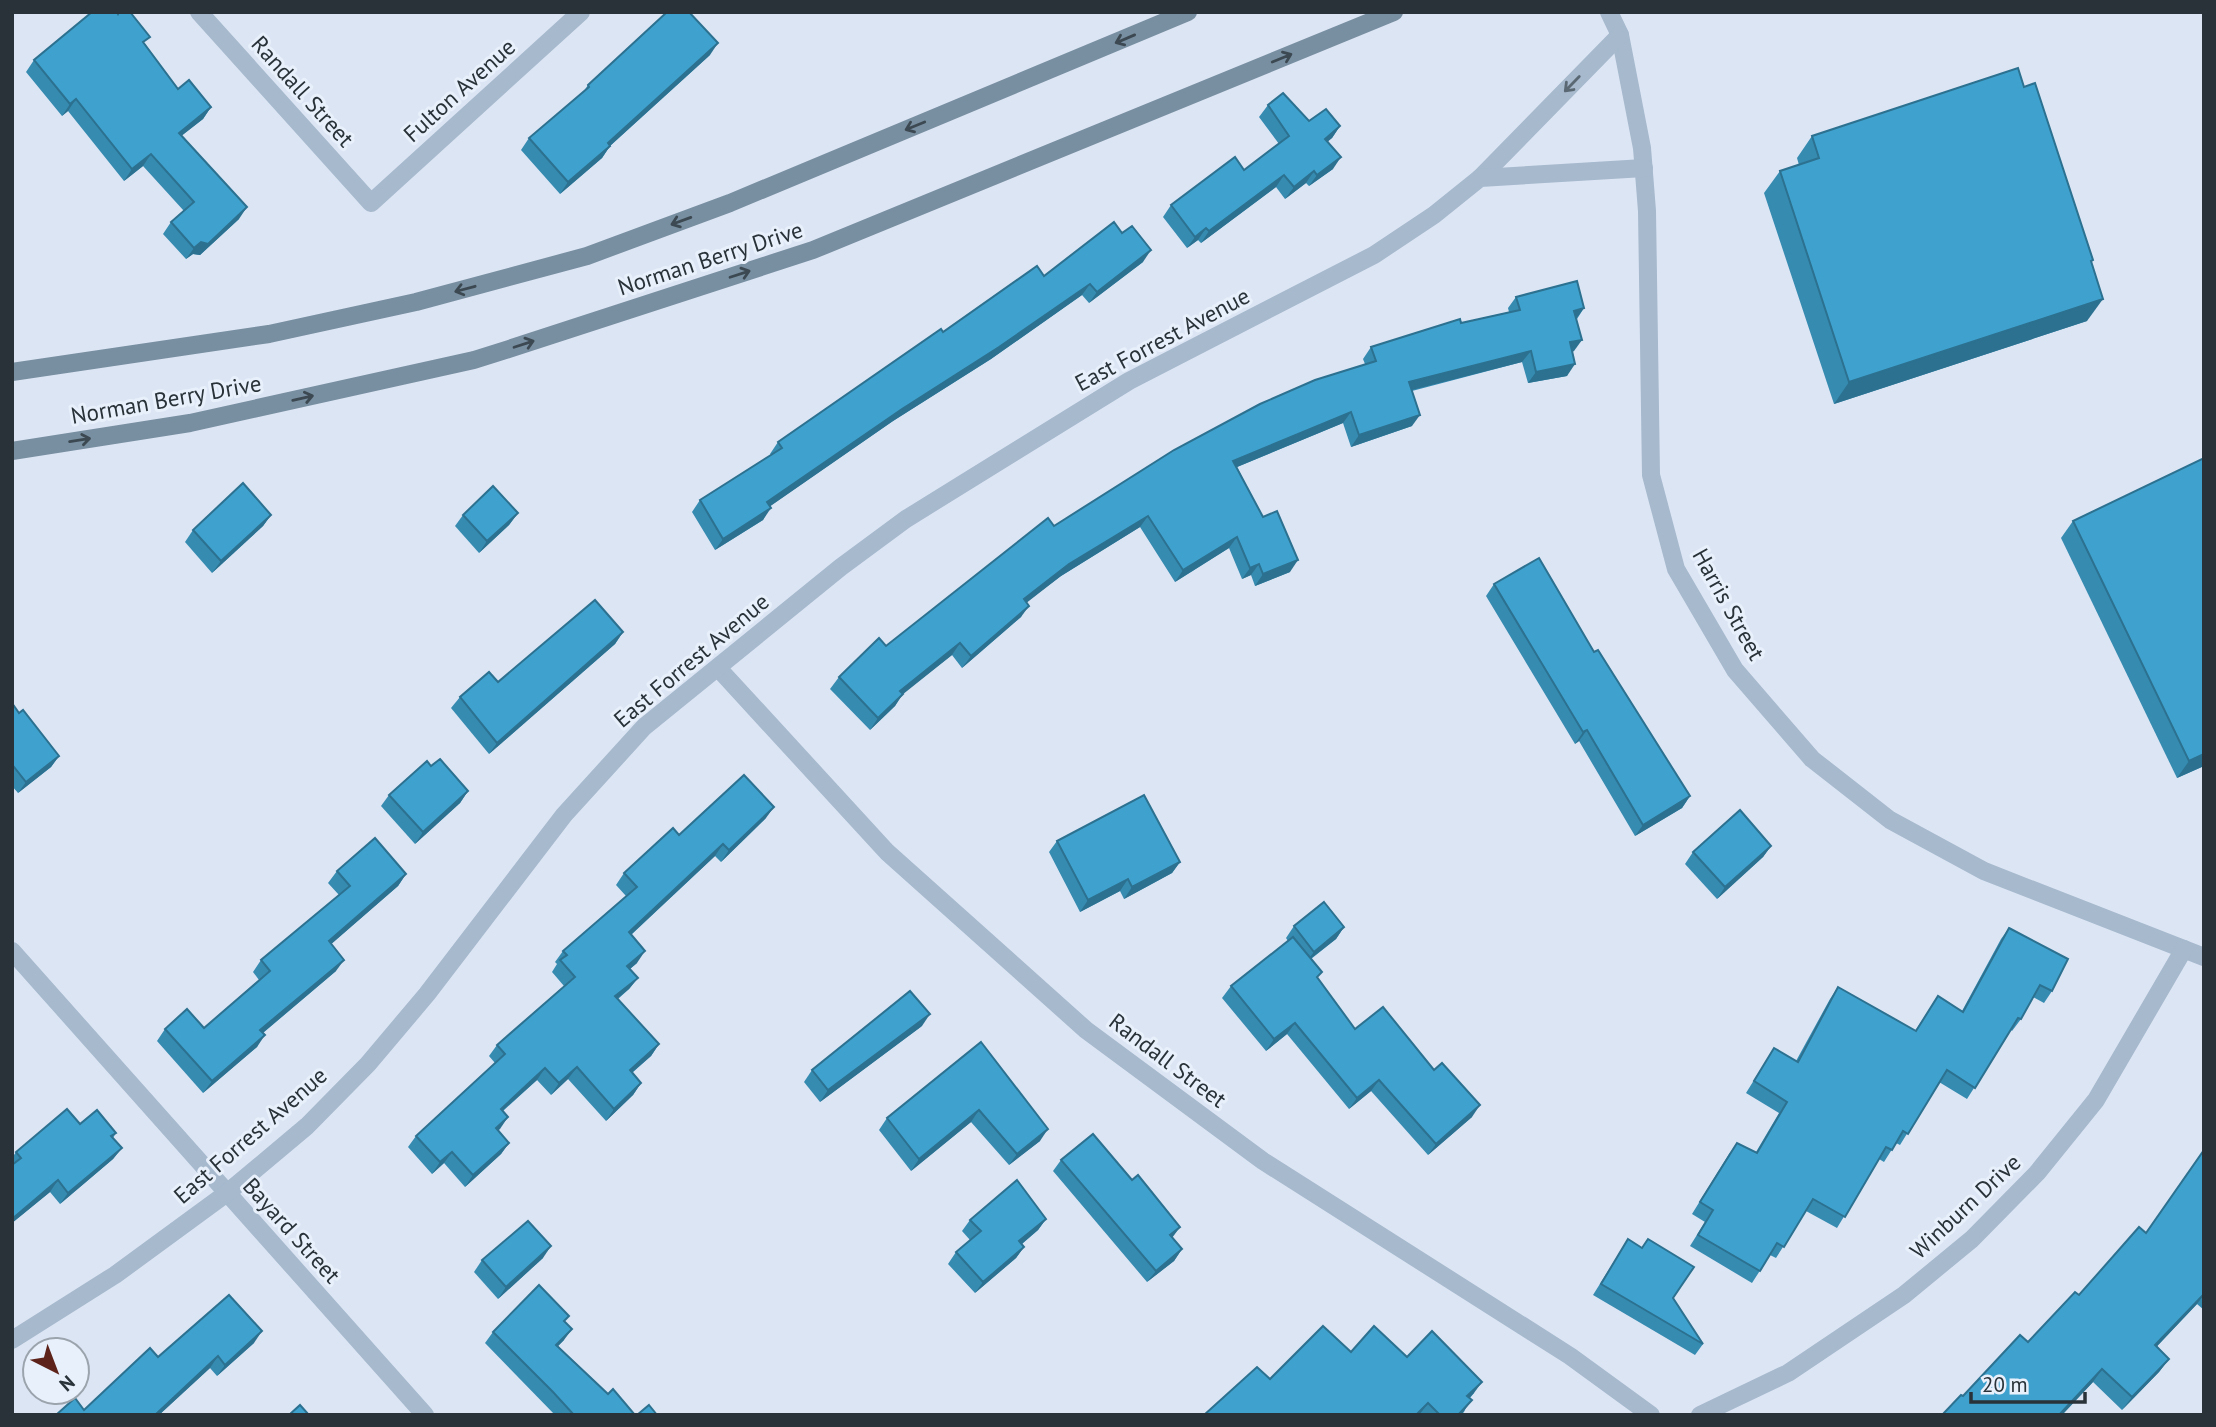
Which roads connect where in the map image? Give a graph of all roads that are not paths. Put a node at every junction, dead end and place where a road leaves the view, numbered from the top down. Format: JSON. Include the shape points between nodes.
{"nodes":[{"id":1,"x":199,"y":12,"type":"edge"},
{"id":2,"x":581,"y":12,"type":"edge"},
{"id":3,"x":1188,"y":12,"type":"edge"},
{"id":4,"x":1394,"y":12,"type":"edge"},
{"id":5,"x":1609,"y":12,"type":"edge"},
{"id":6,"x":1620,"y":35,"type":"junction"},
{"id":7,"x":1644,"y":168,"type":"junction"},
{"id":8,"x":1480,"y":177,"type":"junction"},
{"id":9,"x":371,"y":203,"type":"joint"},
{"id":10,"x":12,"y":372,"type":"edge"},
{"id":11,"x":12,"y":451,"type":"edge"},
{"id":12,"x":718,"y":668,"type":"junction"},
{"id":13,"x":2184,"y":949,"type":"junction"},
{"id":14,"x":12,"y":951,"type":"edge"},
{"id":15,"x":2204,"y":957,"type":"edge"},
{"id":16,"x":227,"y":1193,"type":"junction"},
{"id":17,"x":12,"y":1340,"type":"edge"},
{"id":18,"x":425,"y":1415,"type":"edge"},
{"id":19,"x":1651,"y":1415,"type":"edge"},
{"id":20,"x":1700,"y":1415,"type":"edge"}],
"edges":[{"from":1,"to":9,"type":"street","name":"Randall Street"},
{"from":2,"to":9,"type":"street","name":"Fulton Avenue"},
{"from":3,"to":10,"type":"main road","name":"Norman Berry Drive","one_way":true,"via":[[730,204],[587,256],[416,302],[269,334]]},
{"from":11,"to":4,"type":"main road","name":"Norman Berry Drive","one_way":true,"via":[[190,423],[474,360],[813,250]]},
{"from":5,"to":6,"type":"street","name":"Harris Street"},
{"from":6,"to":7,"type":"street","name":"Harris Street"},
{"from":6,"to":8,"type":"street","name":"East Forrest Avenue","one_way":true},
{"from":7,"to":8,"type":"street"},
{"from":7,"to":13,"type":"street","name":"Harris Street","via":[[1651,475],[1676,569],[1735,670],[1812,759],[1890,820],[1984,871]]},
{"from":8,"to":12,"type":"street","name":"East Forrest Avenue","via":[[1374,255],[1129,381],[906,519]]},
{"from":12,"to":16,"type":"street","name":"East Forrest Avenue","via":[[644,727],[564,815],[368,1064],[307,1126]]},
{"from":12,"to":19,"type":"street","name":"Randall Street","via":[[887,852],[1086,1030],[1264,1161],[1570,1356]]},
{"from":13,"to":15,"type":"street","name":"Harris Street"},
{"from":13,"to":20,"type":"street","name":"Winburn Drive","via":[[2096,1100],[2037,1173],[1972,1240],[1904,1295],[1788,1373]]},
{"from":14,"to":16,"type":"street","name":"Bayard Street"},
{"from":16,"to":17,"type":"street","name":"East Forrest Avenue","via":[[115,1275]]},
{"from":16,"to":18,"type":"street","name":"Bayard Street"}]}
